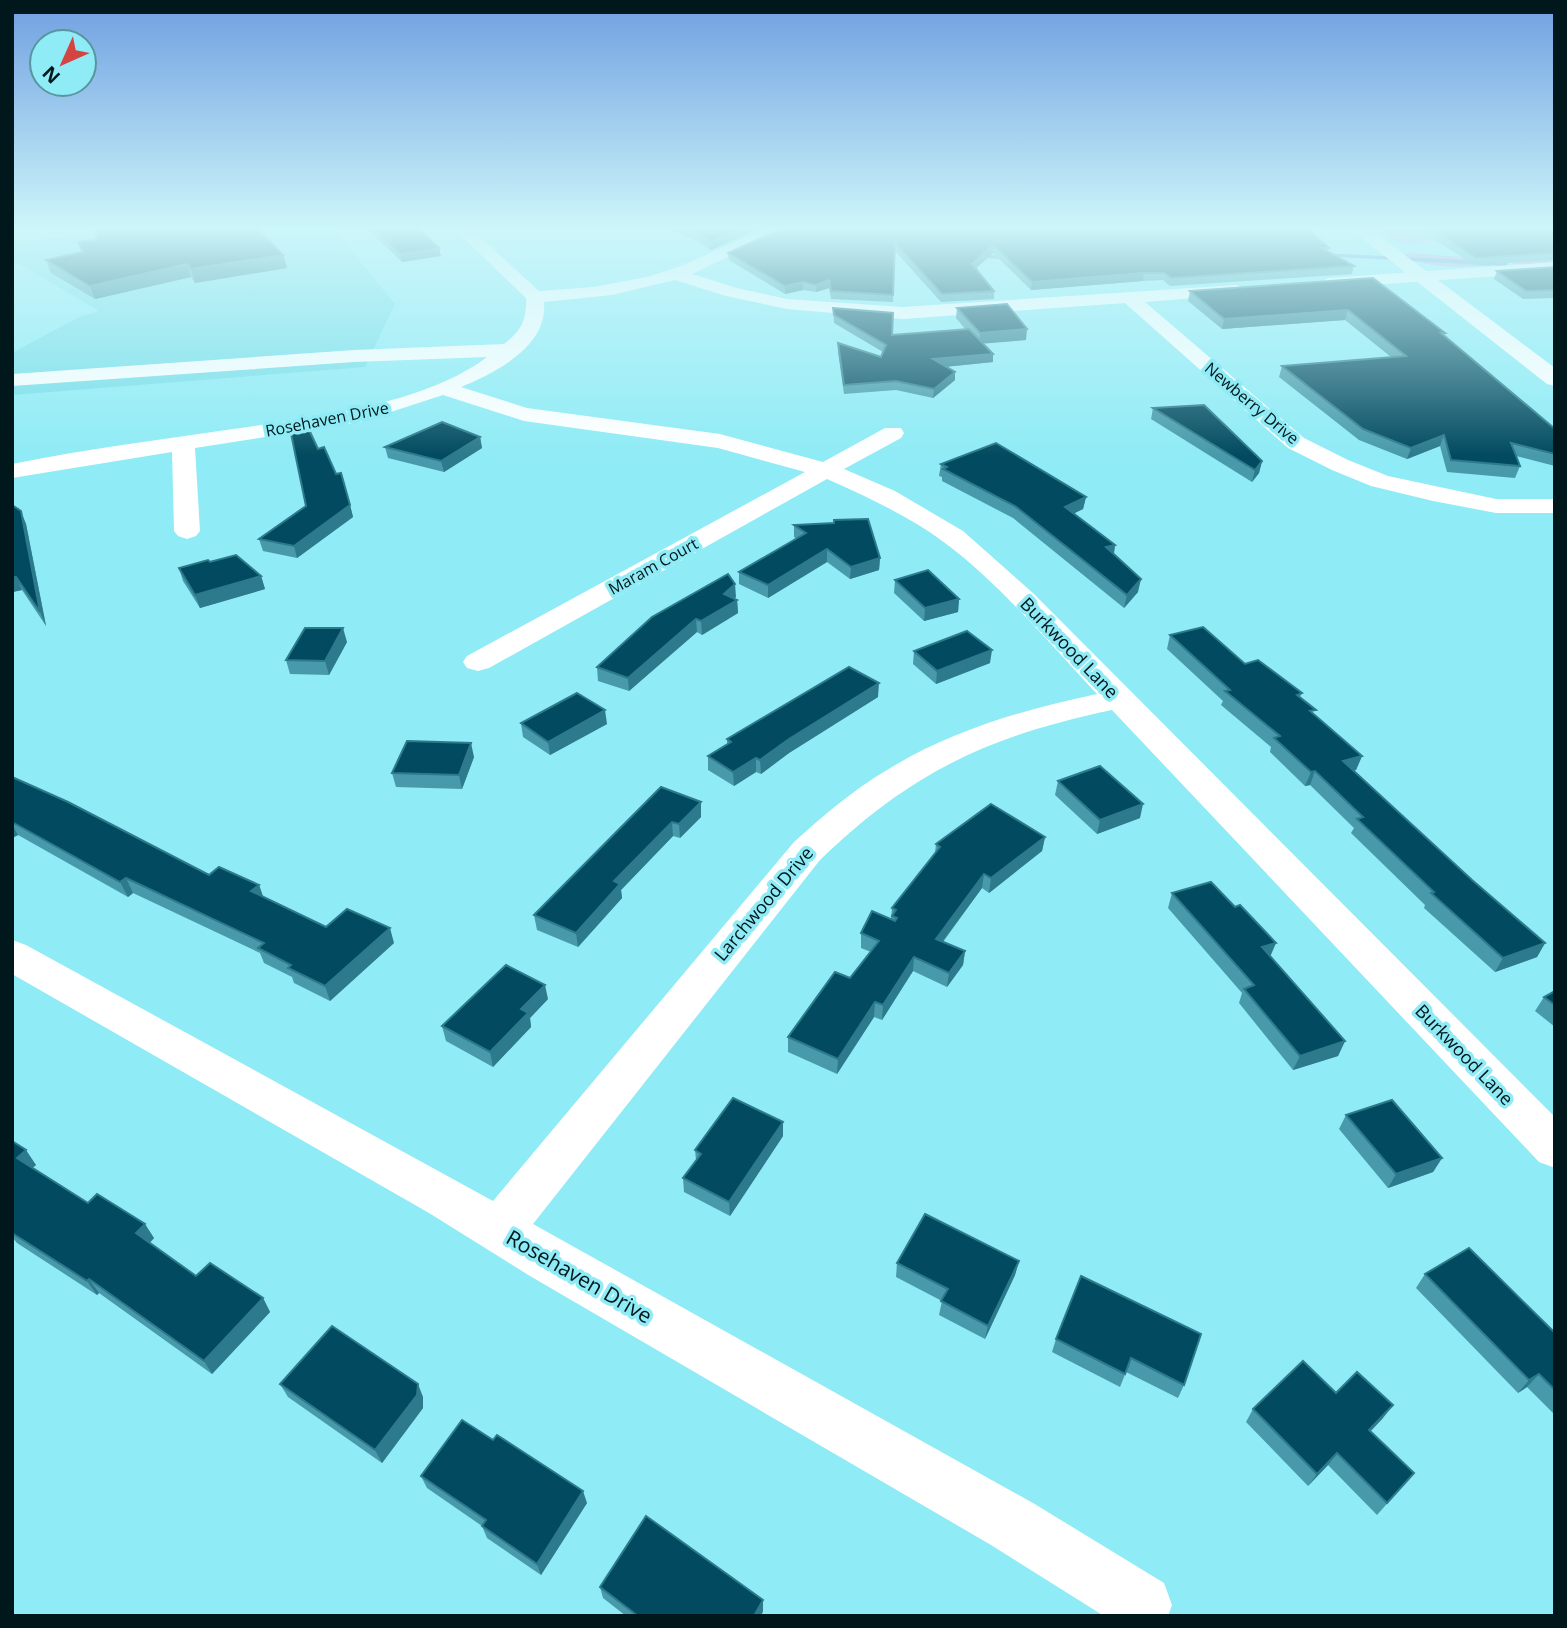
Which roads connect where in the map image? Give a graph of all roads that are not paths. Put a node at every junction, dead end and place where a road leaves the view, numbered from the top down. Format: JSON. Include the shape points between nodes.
{"nodes":[{"id":1,"x":535,"y":304,"type":"edge"},
{"id":2,"x":772,"y":304,"type":"edge"},
{"id":3,"x":1040,"y":304,"type":"edge"},
{"id":4,"x":1137,"y":304,"type":"edge"},
{"id":5,"x":1456,"y":304,"type":"edge"},
{"id":6,"x":511,"y":349,"type":"junction"},
{"id":7,"x":1555,"y":379,"type":"edge"},
{"id":8,"x":12,"y":380,"type":"edge"},
{"id":9,"x":444,"y":389,"type":"junction"},
{"id":10,"x":893,"y":433,"type":"dead end"},
{"id":11,"x":183,"y":443,"type":"junction"},
{"id":12,"x":12,"y":471,"type":"edge"},
{"id":13,"x":828,"y":471,"type":"junction"},
{"id":14,"x":1555,"y":506,"type":"edge"},
{"id":15,"x":187,"y":531,"type":"dead end"},
{"id":16,"x":478,"y":662,"type":"dead end"},
{"id":17,"x":1119,"y":699,"type":"junction"},
{"id":18,"x":12,"y":954,"type":"edge"},
{"id":19,"x":1555,"y":1148,"type":"edge"},
{"id":20,"x":498,"y":1231,"type":"junction"},
{"id":21,"x":1142,"y":1605,"type":"dead end"}],
"edges":[{"from":1,"to":6,"type":"street","name":"Rosehaven Drive","via":[[536,315],[526,337]]},
{"from":2,"to":3,"type":"street","via":[[903,313]]},
{"from":4,"to":14,"type":"street","name":"Newberry Drive","via":[[1296,443],[1329,460],[1380,481],[1433,494],[1496,506]]},
{"from":5,"to":7,"type":"main road"},
{"from":6,"to":8,"type":"street"},
{"from":6,"to":9,"type":"street","name":"Rosehaven Drive","via":[[483,370]]},
{"from":9,"to":11,"type":"street","name":"Rosehaven Drive","via":[[360,415]]},
{"from":9,"to":13,"type":"street","name":"Burkwood Lane","via":[[524,414],[720,441]]},
{"from":10,"to":13,"type":"street","name":"Maram Court"},
{"from":11,"to":12,"type":"street","name":"Rosehaven Drive"},
{"from":11,"to":15,"type":"street"},
{"from":13,"to":16,"type":"street","name":"Maram Court"},
{"from":13,"to":17,"type":"street","name":"Burkwood Lane","via":[[886,496],[954,537],[1016,592]]},
{"from":17,"to":19,"type":"street","name":"Burkwood Lane"},
{"from":17,"to":20,"type":"street","name":"Larchwood Drive","via":[[997,732],[951,750],[911,769],[840,820],[807,851]]},
{"from":18,"to":20,"type":"street","name":"Rosehaven Drive"},
{"from":20,"to":21,"type":"street","name":"Rosehaven Drive","via":[[1012,1524]]}]}
